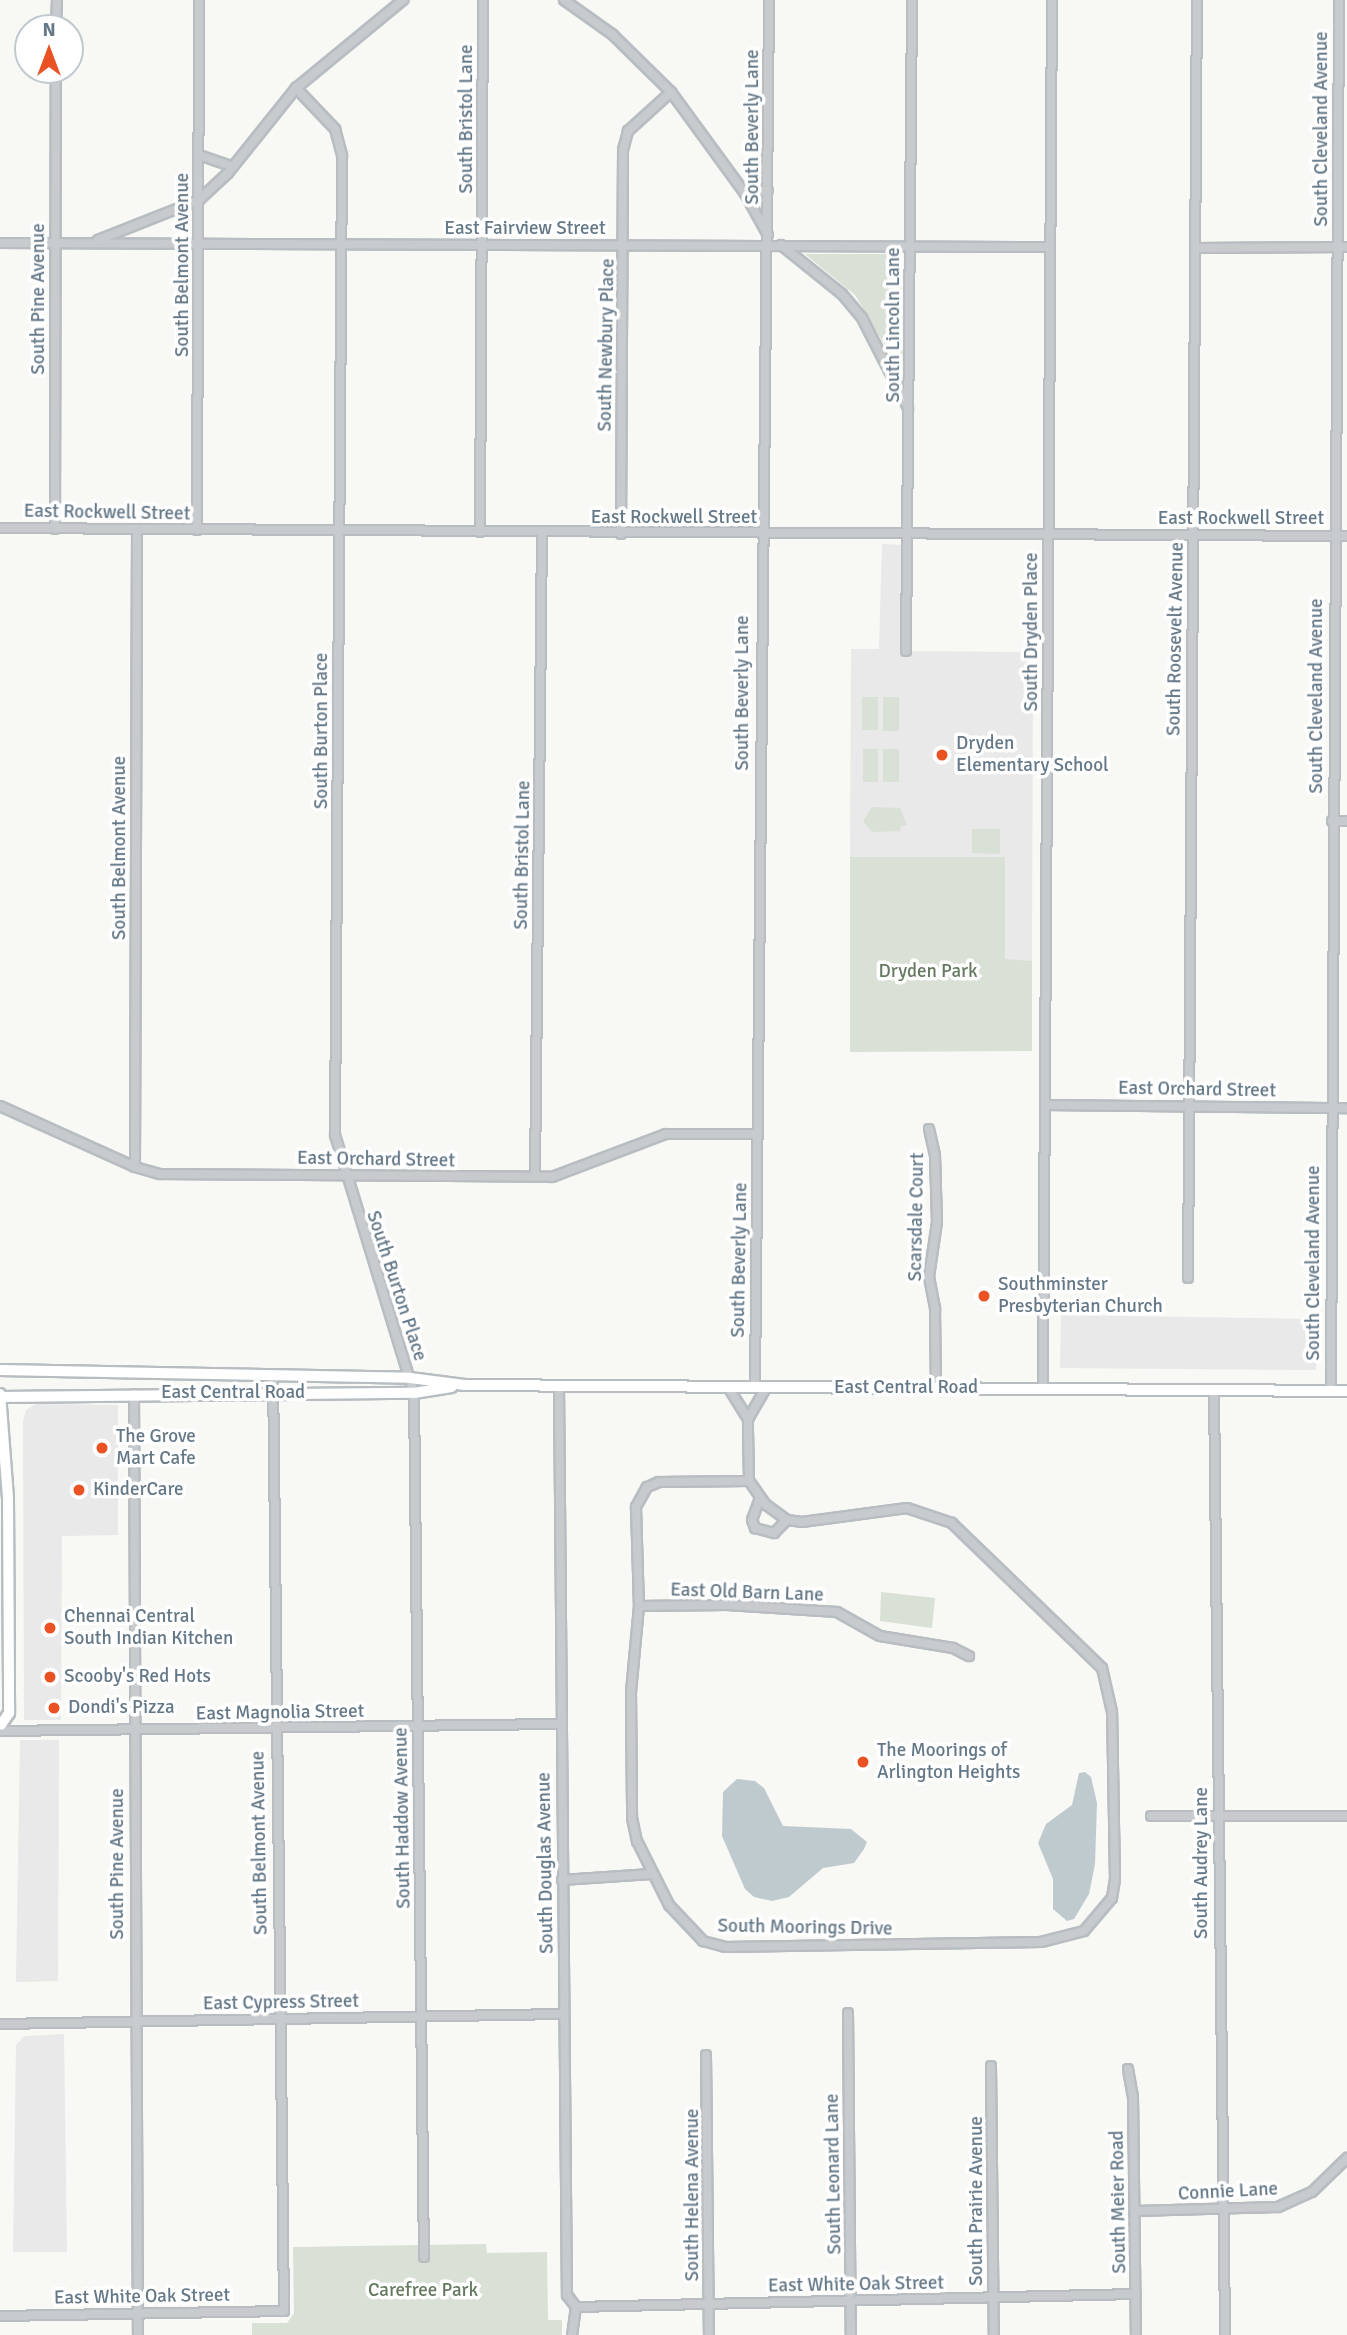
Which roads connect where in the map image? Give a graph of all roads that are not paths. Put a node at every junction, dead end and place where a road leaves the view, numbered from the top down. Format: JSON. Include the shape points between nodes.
{"nodes":[{"id":1,"x":199,"y":0,"type":"edge"},
{"id":2,"x":402,"y":0,"type":"edge"},
{"id":3,"x":483,"y":0,"type":"edge"},
{"id":4,"x":564,"y":0,"type":"edge"},
{"id":5,"x":769,"y":0,"type":"edge"},
{"id":6,"x":912,"y":0,"type":"edge"},
{"id":7,"x":1052,"y":0,"type":"edge"},
{"id":8,"x":1197,"y":0,"type":"edge"},
{"id":9,"x":1339,"y":0,"type":"edge"},
{"id":10,"x":56,"y":84,"type":"edge"},
{"id":11,"x":296,"y":89,"type":"junction"},
{"id":12,"x":671,"y":92,"type":"junction"},
{"id":13,"x":199,"y":155,"type":"junction"},
{"id":14,"x":233,"y":167,"type":"junction"},
{"id":15,"x":768,"y":190,"type":"junction"},
{"id":16,"x":745,"y":193,"type":"junction"},
{"id":17,"x":199,"y":200,"type":"junction"},
{"id":18,"x":768,"y":234,"type":"junction"},
{"id":19,"x":0,"y":243,"type":"edge"},
{"id":20,"x":54,"y":243,"type":"junction"},
{"id":21,"x":87,"y":243,"type":"junction"},
{"id":22,"x":199,"y":244,"type":"junction"},
{"id":23,"x":339,"y":244,"type":"junction"},
{"id":24,"x":482,"y":245,"type":"junction"},
{"id":25,"x":624,"y":246,"type":"junction"},
{"id":26,"x":768,"y":246,"type":"junction"},
{"id":27,"x":782,"y":246,"type":"junction"},
{"id":28,"x":910,"y":247,"type":"junction"},
{"id":29,"x":1050,"y":247,"type":"junction"},
{"id":30,"x":1337,"y":247,"type":"junction"},
{"id":31,"x":1347,"y":247,"type":"edge"},
{"id":32,"x":1197,"y":248,"type":"junction"},
{"id":33,"x":909,"y":411,"type":"junction"},
{"id":34,"x":0,"y":528,"type":"edge"},
{"id":35,"x":55,"y":529,"type":"junction"},
{"id":36,"x":136,"y":530,"type":"junction"},
{"id":37,"x":197,"y":530,"type":"junction"},
{"id":38,"x":338,"y":531,"type":"junction"},
{"id":39,"x":480,"y":532,"type":"junction"},
{"id":40,"x":542,"y":533,"type":"junction"},
{"id":41,"x":621,"y":534,"type":"junction"},
{"id":42,"x":1048,"y":534,"type":"junction"},
{"id":43,"x":763,"y":535,"type":"junction"},
{"id":44,"x":908,"y":535,"type":"junction"},
{"id":45,"x":1194,"y":535,"type":"junction"},
{"id":46,"x":1333,"y":536,"type":"junction"},
{"id":47,"x":1347,"y":536,"type":"edge"},
{"id":48,"x":906,"y":651,"type":"dead end"},
{"id":49,"x":1332,"y":821,"type":"junction"},
{"id":50,"x":1347,"y":821,"type":"edge"},
{"id":51,"x":1048,"y":1105,"type":"junction"},
{"id":52,"x":0,"y":1106,"type":"edge"},
{"id":53,"x":1187,"y":1106,"type":"junction"},
{"id":54,"x":1329,"y":1108,"type":"junction"},
{"id":55,"x":1347,"y":1108,"type":"edge"},
{"id":56,"x":929,"y":1129,"type":"dead end"},
{"id":57,"x":757,"y":1134,"type":"junction"},
{"id":58,"x":135,"y":1167,"type":"junction"},
{"id":59,"x":344,"y":1175,"type":"junction"},
{"id":60,"x":535,"y":1177,"type":"junction"},
{"id":61,"x":1188,"y":1278,"type":"dead end"},
{"id":62,"x":0,"y":1370,"type":"edge"},
{"id":63,"x":273,"y":1374,"type":"junction"},
{"id":64,"x":410,"y":1378,"type":"junction"},
{"id":65,"x":466,"y":1385,"type":"junction"},
{"id":66,"x":559,"y":1385,"type":"junction"},
{"id":67,"x":728,"y":1387,"type":"junction"},
{"id":68,"x":760,"y":1387,"type":"junction"},
{"id":69,"x":936,"y":1389,"type":"junction"},
{"id":70,"x":1043,"y":1389,"type":"junction"},
{"id":71,"x":1214,"y":1390,"type":"junction"},
{"id":72,"x":1331,"y":1391,"type":"junction"},
{"id":73,"x":1347,"y":1391,"type":"edge"},
{"id":74,"x":274,"y":1393,"type":"junction"},
{"id":75,"x":414,"y":1393,"type":"junction"},
{"id":76,"x":134,"y":1394,"type":"junction"},
{"id":77,"x":0,"y":1396,"type":"edge"},
{"id":78,"x":748,"y":1419,"type":"junction"},
{"id":79,"x":749,"y":1481,"type":"junction"},
{"id":80,"x":760,"y":1498,"type":"junction"},
{"id":81,"x":787,"y":1520,"type":"junction"},
{"id":82,"x":639,"y":1606,"type":"junction"},
{"id":83,"x":969,"y":1656,"type":"dead end"},
{"id":84,"x":0,"y":1724,"type":"edge"},
{"id":85,"x":560,"y":1724,"type":"junction"},
{"id":86,"x":417,"y":1726,"type":"junction"},
{"id":87,"x":275,"y":1729,"type":"junction"},
{"id":88,"x":0,"y":1731,"type":"edge"},
{"id":89,"x":133,"y":1731,"type":"junction"},
{"id":90,"x":0,"y":1738,"type":"edge"},
{"id":91,"x":1151,"y":1816,"type":"dead end"},
{"id":92,"x":1218,"y":1816,"type":"junction"},
{"id":93,"x":1347,"y":1816,"type":"edge"},
{"id":94,"x":651,"y":1874,"type":"junction"},
{"id":95,"x":562,"y":1881,"type":"junction"},
{"id":96,"x":848,"y":2013,"type":"dead end"},
{"id":97,"x":563,"y":2014,"type":"junction"},
{"id":98,"x":423,"y":2017,"type":"junction"},
{"id":99,"x":277,"y":2019,"type":"junction"},
{"id":100,"x":134,"y":2022,"type":"junction"},
{"id":101,"x":0,"y":2024,"type":"edge"},
{"id":102,"x":706,"y":2055,"type":"dead end"},
{"id":103,"x":992,"y":2066,"type":"dead end"},
{"id":104,"x":1128,"y":2069,"type":"dead end"},
{"id":105,"x":1347,"y":2158,"type":"edge"},
{"id":106,"x":1135,"y":2211,"type":"junction"},
{"id":107,"x":1221,"y":2212,"type":"junction"},
{"id":108,"x":424,"y":2257,"type":"dead end"},
{"id":109,"x":1136,"y":2294,"type":"junction"},
{"id":110,"x":993,"y":2297,"type":"junction"},
{"id":111,"x":851,"y":2300,"type":"junction"},
{"id":112,"x":708,"y":2304,"type":"junction"},
{"id":113,"x":576,"y":2307,"type":"junction"},
{"id":114,"x":284,"y":2311,"type":"joint"},
{"id":115,"x":137,"y":2312,"type":"junction"},
{"id":116,"x":0,"y":2316,"type":"edge"},
{"id":117,"x":138,"y":2335,"type":"edge"},
{"id":118,"x":572,"y":2335,"type":"edge"},
{"id":119,"x":709,"y":2335,"type":"edge"},
{"id":120,"x":851,"y":2335,"type":"edge"},
{"id":121,"x":994,"y":2335,"type":"edge"},
{"id":122,"x":1136,"y":2335,"type":"edge"},
{"id":123,"x":1225,"y":2335,"type":"edge"}],
"edges":[{"from":1,"to":13,"type":"street","name":"South Belmont Avenue"},
{"from":2,"to":11,"type":"street"},
{"from":3,"to":24,"type":"street","name":"South Bristol Lane"},
{"from":4,"to":12,"type":"street","via":[[613,35]]},
{"from":5,"to":15,"type":"street","name":"South Beverly Lane"},
{"from":6,"to":28,"type":"street","name":"South Lincoln Lane"},
{"from":7,"to":29,"type":"street","name":"South Dryden Place"},
{"from":8,"to":32,"type":"street","name":"South Roosevelt Avenue"},
{"from":9,"to":30,"type":"street","name":"South Cleveland Avenue"},
{"from":10,"to":20,"type":"street","name":"South Pine Avenue"},
{"from":11,"to":14,"type":"street"},
{"from":11,"to":23,"type":"street","name":"South Burton Place","via":[[335,129],[340,142]]},
{"from":12,"to":16,"type":"street"},
{"from":12,"to":25,"type":"street","name":"South Newbury Place","via":[[628,131],[625,140]]},
{"from":13,"to":14,"type":"street"},
{"from":13,"to":17,"type":"street","name":"South Belmont Avenue"},
{"from":14,"to":17,"type":"street"},
{"from":15,"to":16,"type":"street"},
{"from":15,"to":18,"type":"street","name":"South Beverly Lane"},
{"from":16,"to":18,"type":"street"},
{"from":17,"to":21,"type":"street","via":[[127,232]]},
{"from":17,"to":22,"type":"street","name":"South Belmont Avenue"},
{"from":18,"to":26,"type":"street","name":"South Beverly Lane"},
{"from":18,"to":27,"type":"street"},
{"from":19,"to":20,"type":"street","name":"East Fairview Street"},
{"from":20,"to":21,"type":"street","name":"East Fairview Street"},
{"from":20,"to":35,"type":"street","name":"South Pine Avenue"},
{"from":21,"to":22,"type":"street","name":"East Fairview Street"},
{"from":22,"to":23,"type":"street","name":"East Fairview Street"},
{"from":22,"to":37,"type":"street","name":"South Belmont Avenue"},
{"from":23,"to":24,"type":"street","name":"East Fairview Street"},
{"from":23,"to":38,"type":"street","name":"South Burton Place"},
{"from":24,"to":25,"type":"street","name":"East Fairview Street"},
{"from":24,"to":39,"type":"street","name":"South Bristol Lane"},
{"from":25,"to":26,"type":"street","name":"East Fairview Street"},
{"from":25,"to":41,"type":"street","name":"South Newbury Place"},
{"from":26,"to":27,"type":"street","name":"East Fairview Street"},
{"from":26,"to":43,"type":"street","name":"South Beverly Lane"},
{"from":27,"to":28,"type":"street","name":"East Fairview Street"},
{"from":27,"to":33,"type":"street","via":[[842,294],[862,318]]},
{"from":28,"to":29,"type":"street","name":"East Fairview Street"},
{"from":28,"to":33,"type":"street","name":"South Lincoln Lane"},
{"from":29,"to":42,"type":"street","name":"South Dryden Place"},
{"from":30,"to":31,"type":"street"},
{"from":30,"to":32,"type":"street"},
{"from":30,"to":46,"type":"street","name":"South Cleveland Avenue"},
{"from":32,"to":45,"type":"street","name":"South Roosevelt Avenue"},
{"from":33,"to":44,"type":"street","name":"South Lincoln Lane"},
{"from":34,"to":35,"type":"street","name":"East Rockwell Street"},
{"from":35,"to":36,"type":"street","name":"East Rockwell Street"},
{"from":36,"to":37,"type":"street","name":"East Rockwell Street"},
{"from":36,"to":58,"type":"street","name":"South Belmont Avenue"},
{"from":37,"to":38,"type":"street","name":"East Rockwell Street"},
{"from":38,"to":39,"type":"street","name":"East Rockwell Street"},
{"from":38,"to":59,"type":"street","name":"South Burton Place","via":[[335,1135]]},
{"from":39,"to":40,"type":"street","name":"East Rockwell Street"},
{"from":40,"to":41,"type":"street","name":"East Rockwell Street"},
{"from":40,"to":60,"type":"street","name":"South Bristol Lane"},
{"from":41,"to":43,"type":"street","name":"East Rockwell Street"},
{"from":42,"to":44,"type":"street","name":"East Rockwell Street"},
{"from":42,"to":45,"type":"street","name":"East Rockwell Street"},
{"from":42,"to":51,"type":"street","name":"South Dryden Place"},
{"from":43,"to":44,"type":"street","name":"East Rockwell Street"},
{"from":43,"to":57,"type":"street","name":"South Beverly Lane"},
{"from":44,"to":48,"type":"street","name":"South Lincoln Lane"},
{"from":45,"to":46,"type":"street","name":"East Rockwell Street"},
{"from":45,"to":53,"type":"street","name":"South Roosevelt Avenue"},
{"from":46,"to":47,"type":"street","name":"East Rockwell Street"},
{"from":46,"to":49,"type":"street","name":"South Cleveland Avenue"},
{"from":49,"to":50,"type":"street"},
{"from":49,"to":54,"type":"street","name":"South Cleveland Avenue"},
{"from":51,"to":53,"type":"street","name":"East Orchard Street"},
{"from":51,"to":70,"type":"street","name":"South Dryden Place"},
{"from":52,"to":58,"type":"street","name":"East Orchard Street"},
{"from":53,"to":54,"type":"street","name":"East Orchard Street"},
{"from":53,"to":61,"type":"street","name":"South Roosevelt Avenue"},
{"from":54,"to":55,"type":"street","name":"East Orchard Street"},
{"from":54,"to":72,"type":"street","name":"South Cleveland Avenue"},
{"from":56,"to":69,"type":"street","name":"Scarsdale Court","via":[[935,1155],[937,1222],[929,1277],[935,1309]]},
{"from":57,"to":60,"type":"street","name":"East Orchard Street","via":[[666,1134],[565,1173]]},
{"from":57,"to":68,"type":"street","name":"South Beverly Lane"},
{"from":58,"to":59,"type":"street","name":"East Orchard Street","via":[[160,1174]]},
{"from":59,"to":60,"type":"street","name":"East Orchard Street"},
{"from":59,"to":64,"type":"street","name":"South Burton Place"},
{"from":62,"to":63,"type":"main road","name":"East Central Road"},
{"from":63,"to":64,"type":"main road","name":"East Central Road"},
{"from":63,"to":74,"type":"street","name":"South Belmont Avenue"},
{"from":64,"to":65,"type":"main road","name":"East Central Road"},
{"from":64,"to":75,"type":"street","name":"South Haddow Avenue"},
{"from":65,"to":66,"type":"main road","name":"East Central Road"},
{"from":65,"to":75,"type":"main road","name":"East Central Road"},
{"from":66,"to":67,"type":"main road","name":"East Central Road"},
{"from":66,"to":85,"type":"street","name":"South Douglas Avenue"},
{"from":67,"to":68,"type":"main road","name":"East Central Road"},
{"from":67,"to":78,"type":"street"},
{"from":68,"to":69,"type":"main road","name":"East Central Road"},
{"from":68,"to":78,"type":"street"},
{"from":69,"to":70,"type":"main road","name":"East Central Road"},
{"from":70,"to":71,"type":"main road","name":"East Central Road"},
{"from":71,"to":72,"type":"main road","name":"East Central Road"},
{"from":71,"to":92,"type":"street","name":"South Audrey Lane"},
{"from":72,"to":73,"type":"main road","name":"East Central Road"},
{"from":74,"to":75,"type":"main road","name":"East Central Road"},
{"from":74,"to":76,"type":"main road","name":"East Central Road"},
{"from":74,"to":87,"type":"street","name":"South Belmont Avenue"},
{"from":75,"to":86,"type":"street","name":"South Haddow Avenue"},
{"from":76,"to":77,"type":"main road","name":"East Central Road"},
{"from":76,"to":89,"type":"street","name":"South Pine Avenue"},
{"from":77,"to":84,"type":"main road","via":[[8,1498],[9,1713]]},
{"from":78,"to":79,"type":"street"},
{"from":79,"to":80,"type":"street"},
{"from":79,"to":82,"type":"street","name":"South Moorings Drive","via":[[672,1481],[647,1487],[636,1507]]},
{"from":80,"to":81,"type":"street"},
{"from":80,"to":81,"type":"street","name":"South Moorings Drive","via":[[753,1510],[755,1528],[774,1533]]},
{"from":81,"to":94,"type":"street","name":"South Moorings Drive","via":[[893,1508],[924,1511],[964,1531],[1088,1649],[1109,1684],[1112,1898],[1098,1919],[1075,1937],[1041,1942],[724,1947],[702,1941],[688,1930]]},
{"from":82,"to":83,"type":"street","name":"East Old Barn Lane","via":[[837,1612],[880,1636],[953,1648]]},
{"from":82,"to":94,"type":"street","name":"South Moorings Drive","via":[[631,1692],[632,1818]]},
{"from":84,"to":88,"type":"main road"},
{"from":85,"to":86,"type":"street","name":"East Magnolia Street"},
{"from":85,"to":95,"type":"street","name":"South Douglas Avenue"},
{"from":86,"to":87,"type":"street","name":"East Magnolia Street"},
{"from":86,"to":98,"type":"street","name":"South Haddow Avenue"},
{"from":87,"to":89,"type":"street","name":"East Magnolia Street"},
{"from":87,"to":99,"type":"street","name":"South Belmont Avenue"},
{"from":88,"to":89,"type":"street","name":"East Magnolia Street"},
{"from":88,"to":90,"type":"main road"},
{"from":89,"to":100,"type":"street","name":"South Pine Avenue"},
{"from":91,"to":92,"type":"street"},
{"from":92,"to":93,"type":"street"},
{"from":92,"to":107,"type":"street","name":"South Audrey Lane"},
{"from":94,"to":95,"type":"street"},
{"from":95,"to":97,"type":"street","name":"South Douglas Avenue"},
{"from":96,"to":111,"type":"street","name":"South Leonard Lane"},
{"from":97,"to":98,"type":"street","name":"East Cypress Street"},
{"from":97,"to":113,"type":"street","name":"South Douglas Avenue","via":[[567,2295]]},
{"from":98,"to":99,"type":"street","name":"East Cypress Street"},
{"from":98,"to":108,"type":"street","name":"South Haddow Avenue"},
{"from":99,"to":100,"type":"street","name":"East Cypress Street"},
{"from":99,"to":114,"type":"street","name":"South Belmont Avenue"},
{"from":100,"to":101,"type":"street","name":"East Cypress Street"},
{"from":100,"to":115,"type":"street","name":"South Pine Avenue"},
{"from":102,"to":112,"type":"street","name":"South Helena Avenue"},
{"from":103,"to":110,"type":"street","name":"South Prairie Avenue"},
{"from":104,"to":106,"type":"street","name":"South Meier Road","via":[[1133,2096]]},
{"from":105,"to":107,"type":"street","name":"Connie Lane","via":[[1297,2201]]},
{"from":106,"to":107,"type":"street","name":"Connie Lane"},
{"from":106,"to":109,"type":"street","name":"South Meier Road"},
{"from":107,"to":123,"type":"street","name":"South Audrey Lane"},
{"from":109,"to":110,"type":"street","name":"East White Oak Street"},
{"from":109,"to":122,"type":"street","name":"South Meier Road"},
{"from":110,"to":111,"type":"street","name":"East White Oak Street"},
{"from":110,"to":121,"type":"street","name":"South Prairie Avenue"},
{"from":111,"to":112,"type":"street","name":"East White Oak Street"},
{"from":111,"to":120,"type":"street","name":"South Leonard Lane"},
{"from":112,"to":113,"type":"street","name":"East White Oak Street"},
{"from":112,"to":119,"type":"street","name":"South Helena Avenue"},
{"from":113,"to":118,"type":"street","name":"South Douglas Avenue"},
{"from":114,"to":115,"type":"street","name":"East White Oak Street"},
{"from":115,"to":116,"type":"street","name":"East White Oak Street"},
{"from":115,"to":117,"type":"street","name":"South Pine Avenue"}]}
